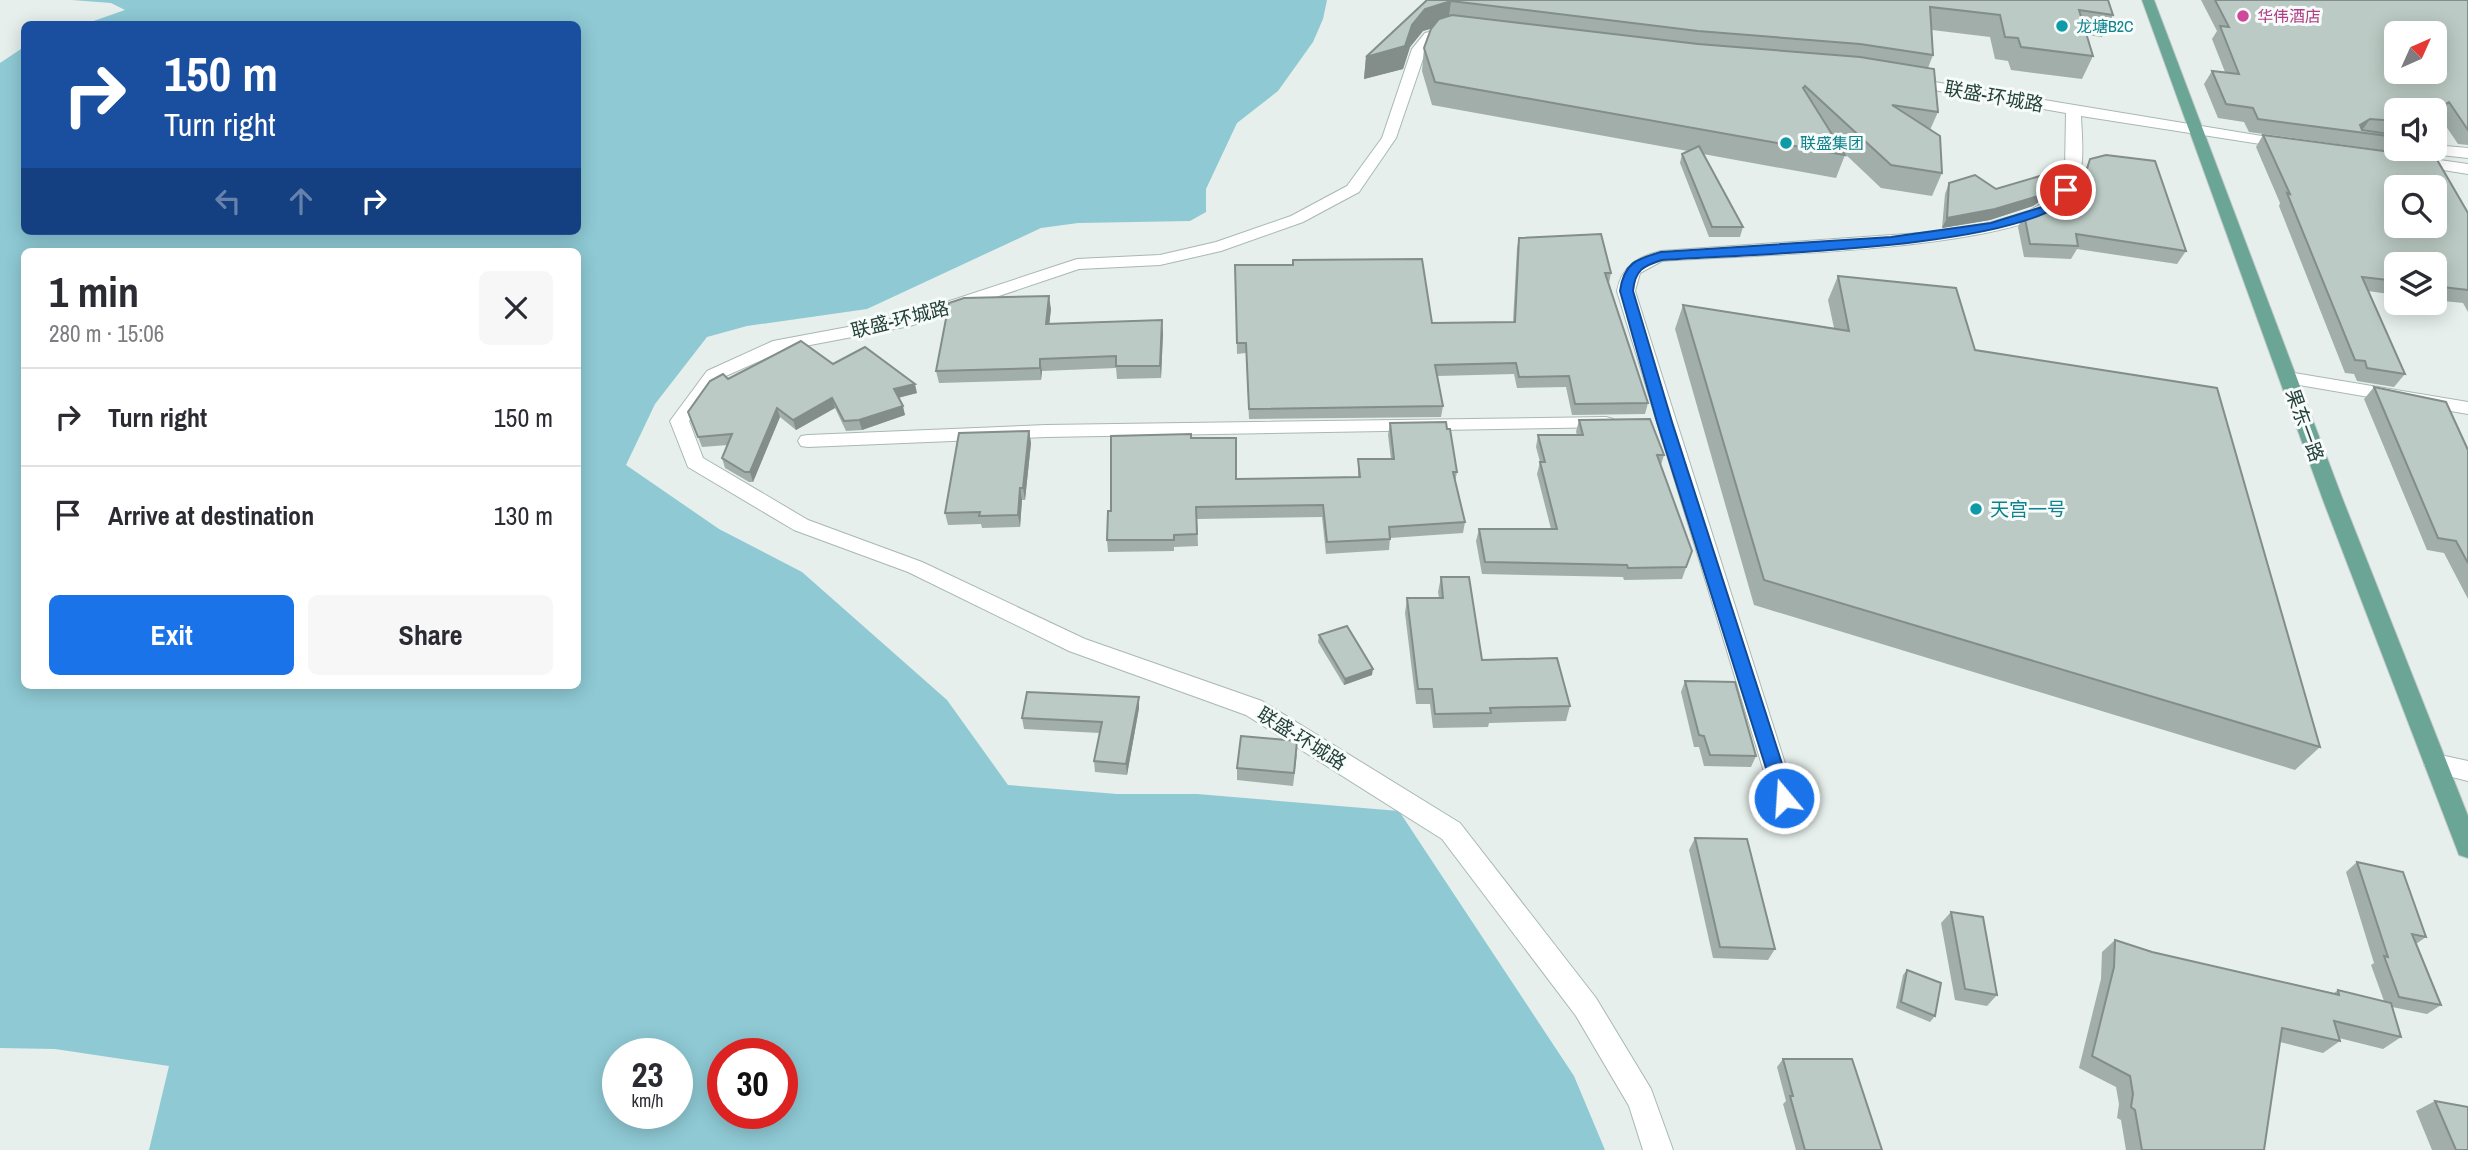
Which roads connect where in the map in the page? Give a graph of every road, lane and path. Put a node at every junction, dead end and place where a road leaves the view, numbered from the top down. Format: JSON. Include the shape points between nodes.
{"nodes":[{"id":1,"x":2148,"y":0,"type":"edge"},
{"id":2,"x":1475,"y":33,"type":"edge"},
{"id":3,"x":1889,"y":79,"type":"edge"},
{"id":4,"x":2073,"y":110,"type":"junction"},
{"id":5,"x":2193,"y":125,"type":"junction"},
{"id":6,"x":2300,"y":139,"type":"edge"},
{"id":7,"x":2468,"y":153,"type":"edge"},
{"id":8,"x":2447,"y":155,"type":"edge"},
{"id":9,"x":2446,"y":161,"type":"edge"},
{"id":10,"x":2468,"y":169,"type":"edge"},
{"id":11,"x":2288,"y":378,"type":"junction"},
{"id":12,"x":2468,"y":408,"type":"edge"},
{"id":13,"x":1625,"y":423,"type":"edge"},
{"id":14,"x":808,"y":441,"type":"dead end"},
{"id":15,"x":2436,"y":764,"type":"junction"},
{"id":16,"x":2468,"y":771,"type":"edge"},
{"id":17,"x":1784,"y":798,"type":"dead end"},
{"id":18,"x":2468,"y":847,"type":"edge"},
{"id":19,"x":1658,"y":1150,"type":"edge"}],
"edges":[{"from":1,"to":5,"type":"main road","name":"果东一路"},
{"from":2,"to":19,"type":"street","name":"联盛-环城路","via":[[1448,30],[1430,36],[1419,49],[1389,138],[1373,163],[1353,189],[1297,219],[1221,246],[1160,260],[1077,264],[904,322],[779,345],[713,375],[679,421],[695,462],[801,525],[915,567],[1077,645],[1254,708],[1451,831],[1586,1007],[1641,1099]]},
{"from":3,"to":4,"type":"street","name":"联盛-环城路"},
{"from":4,"to":5,"type":"street","name":"联盛-环城路"},
{"from":4,"to":17,"type":"street","via":[[2073,154],[2064,197],[2018,221],[1903,240],[1661,256],[1637,264],[1628,277],[1626,291],[1658,422]]},
{"from":5,"to":6,"type":"street","name":"联盛-环城路"},
{"from":5,"to":11,"type":"main road","name":"果东一路"},
{"from":7,"to":8,"type":"street"},
{"from":9,"to":10,"type":"street"},
{"from":11,"to":12,"type":"street"},
{"from":11,"to":15,"type":"main road","name":"果东一路"},
{"from":13,"to":14,"type":"street","via":[[1046,431]]},
{"from":15,"to":16,"type":"street"},
{"from":15,"to":18,"type":"main road","name":"果东一路"}]}
